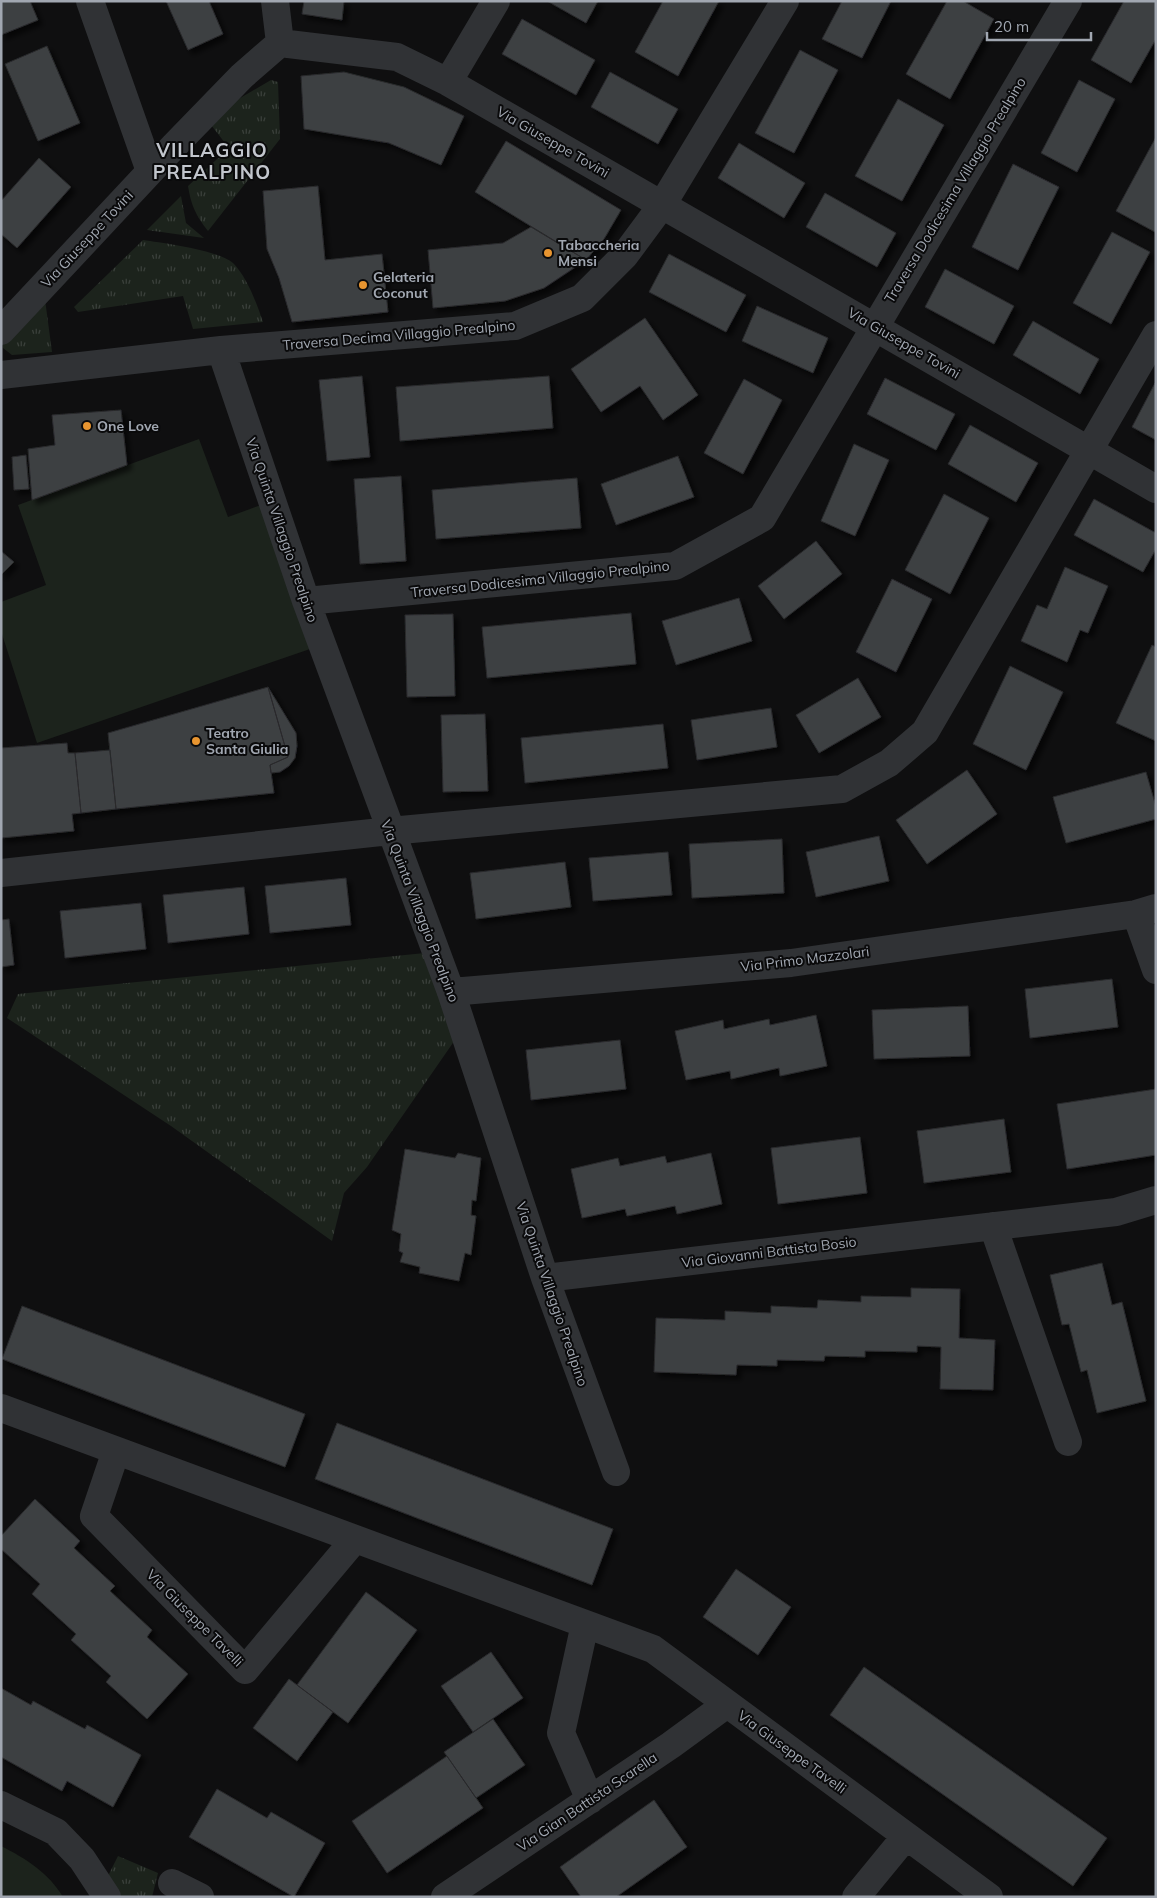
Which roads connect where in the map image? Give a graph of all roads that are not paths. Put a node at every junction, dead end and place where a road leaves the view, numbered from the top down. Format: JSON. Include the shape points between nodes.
{"nodes":[{"id":1,"x":90,"y":1,"type":"edge"},
{"id":2,"x":275,"y":1,"type":"edge"},
{"id":3,"x":496,"y":1,"type":"edge"},
{"id":4,"x":785,"y":1,"type":"edge"},
{"id":5,"x":1068,"y":1,"type":"edge"},
{"id":6,"x":280,"y":43,"type":"junction"},
{"id":7,"x":448,"y":82,"type":"junction"},
{"id":8,"x":150,"y":172,"type":"junction"},
{"id":9,"x":662,"y":205,"type":"junction"},
{"id":10,"x":875,"y":326,"type":"junction"},
{"id":11,"x":1,"y":331,"type":"edge"},
{"id":12,"x":1156,"y":335,"type":"edge"},
{"id":13,"x":221,"y":350,"type":"junction"},
{"id":14,"x":1,"y":374,"type":"edge"},
{"id":15,"x":1088,"y":450,"type":"junction"},
{"id":16,"x":1156,"y":489,"type":"edge"},
{"id":17,"x":306,"y":601,"type":"junction"},
{"id":18,"x":390,"y":832,"type":"junction"},
{"id":19,"x":1,"y":873,"type":"edge"},
{"id":20,"x":1146,"y":911,"type":"edge"},
{"id":21,"x":1156,"y":970,"type":"edge"},
{"id":22,"x":451,"y":992,"type":"junction"},
{"id":23,"x":1156,"y":1200,"type":"edge"},
{"id":24,"x":993,"y":1226,"type":"junction"},
{"id":25,"x":545,"y":1278,"type":"junction"},
{"id":26,"x":1,"y":1408,"type":"edge"},
{"id":27,"x":1068,"y":1442,"type":"dead end"},
{"id":28,"x":116,"y":1451,"type":"junction"},
{"id":29,"x":616,"y":1472,"type":"dead end"},
{"id":30,"x":355,"y":1539,"type":"junction"},
{"id":31,"x":585,"y":1624,"type":"junction"},
{"id":32,"x":727,"y":1704,"type":"junction"},
{"id":33,"x":590,"y":1800,"type":"junction"},
{"id":34,"x":1,"y":1805,"type":"edge"},
{"id":35,"x":906,"y":1836,"type":"junction"},
{"id":36,"x":172,"y":1883,"type":"dead end"},
{"id":37,"x":107,"y":1897,"type":"edge"},
{"id":38,"x":200,"y":1897,"type":"edge"},
{"id":39,"x":446,"y":1897,"type":"edge"},
{"id":40,"x":856,"y":1897,"type":"edge"},
{"id":41,"x":989,"y":1897,"type":"edge"}],
"edges":[{"from":1,"to":8,"type":"street"},
{"from":2,"to":6,"type":"street"},
{"from":3,"to":7,"type":"street"},
{"from":4,"to":9,"type":"street","name":"Traversa Decima Villaggio Prealpino"},
{"from":5,"to":10,"type":"street","name":"Traversa Dodicesima Villaggio Prealpino"},
{"from":6,"to":7,"type":"street","name":"Via Giuseppe Tovini","via":[[397,57]]},
{"from":6,"to":8,"type":"street","name":"Via Giuseppe Tovini","via":[[242,76]]},
{"from":7,"to":9,"type":"street","name":"Via Giuseppe Tovini"},
{"from":8,"to":11,"type":"street","name":"Via Giuseppe Tovini"},
{"from":9,"to":10,"type":"street","name":"Via Giuseppe Tovini"},
{"from":9,"to":13,"type":"street","name":"Traversa Decima Villaggio Prealpino","via":[[625,255],[582,298],[515,326]]},
{"from":10,"to":15,"type":"street","name":"Via Giuseppe Tovini"},
{"from":10,"to":17,"type":"street","name":"Traversa Dodicesima Villaggio Prealpino","via":[[762,518],[675,566]]},
{"from":12,"to":15,"type":"street"},
{"from":13,"to":14,"type":"street","name":"Traversa Decima Villaggio Prealpino"},
{"from":13,"to":17,"type":"street","name":"Via Quinta Villaggio Prealpino"},
{"from":15,"to":16,"type":"street","name":"Via Giuseppe Tovini"},
{"from":15,"to":18,"type":"street","via":[[925,732],[889,763],[842,789]]},
{"from":17,"to":18,"type":"street","name":"Via Quinta Villaggio Prealpino"},
{"from":18,"to":19,"type":"street"},
{"from":18,"to":22,"type":"street","name":"Via Quinta Villaggio Prealpino"},
{"from":20,"to":21,"type":"street"},
{"from":20,"to":22,"type":"street","name":"Via Primo Mazzolari","via":[[791,963]]},
{"from":22,"to":25,"type":"street","name":"Via Quinta Villaggio Prealpino"},
{"from":23,"to":24,"type":"street","name":"Via Giovanni Battista Bosio","via":[[1116,1212]]},
{"from":24,"to":25,"type":"street","name":"Via Giovanni Battista Bosio"},
{"from":24,"to":27,"type":"street"},
{"from":25,"to":29,"type":"street","name":"Via Quinta Villaggio Prealpino"},
{"from":26,"to":28,"type":"street","name":"Via Giuseppe Tavelli"},
{"from":28,"to":30,"type":"street","name":"Via Giuseppe Tavelli"},
{"from":28,"to":30,"type":"street","name":"Via Giuseppe Tavelli","via":[[94,1516],[245,1670]]},
{"from":30,"to":31,"type":"street","name":"Via Giuseppe Tavelli"},
{"from":31,"to":32,"type":"street","name":"Via Giuseppe Tavelli","via":[[653,1649]]},
{"from":31,"to":33,"type":"street","via":[[561,1733]]},
{"from":32,"to":33,"type":"street","name":"Via Gian Battista Scarella"},
{"from":32,"to":35,"type":"street","name":"Via Giuseppe Tavelli"},
{"from":33,"to":39,"type":"street","name":"Via Gian Battista Scarella"},
{"from":34,"to":37,"type":"street","via":[[56,1832],[96,1878]]},
{"from":35,"to":40,"type":"street"},
{"from":35,"to":41,"type":"street","name":"Via Giuseppe Tavelli"},
{"from":36,"to":38,"type":"street"}]}
